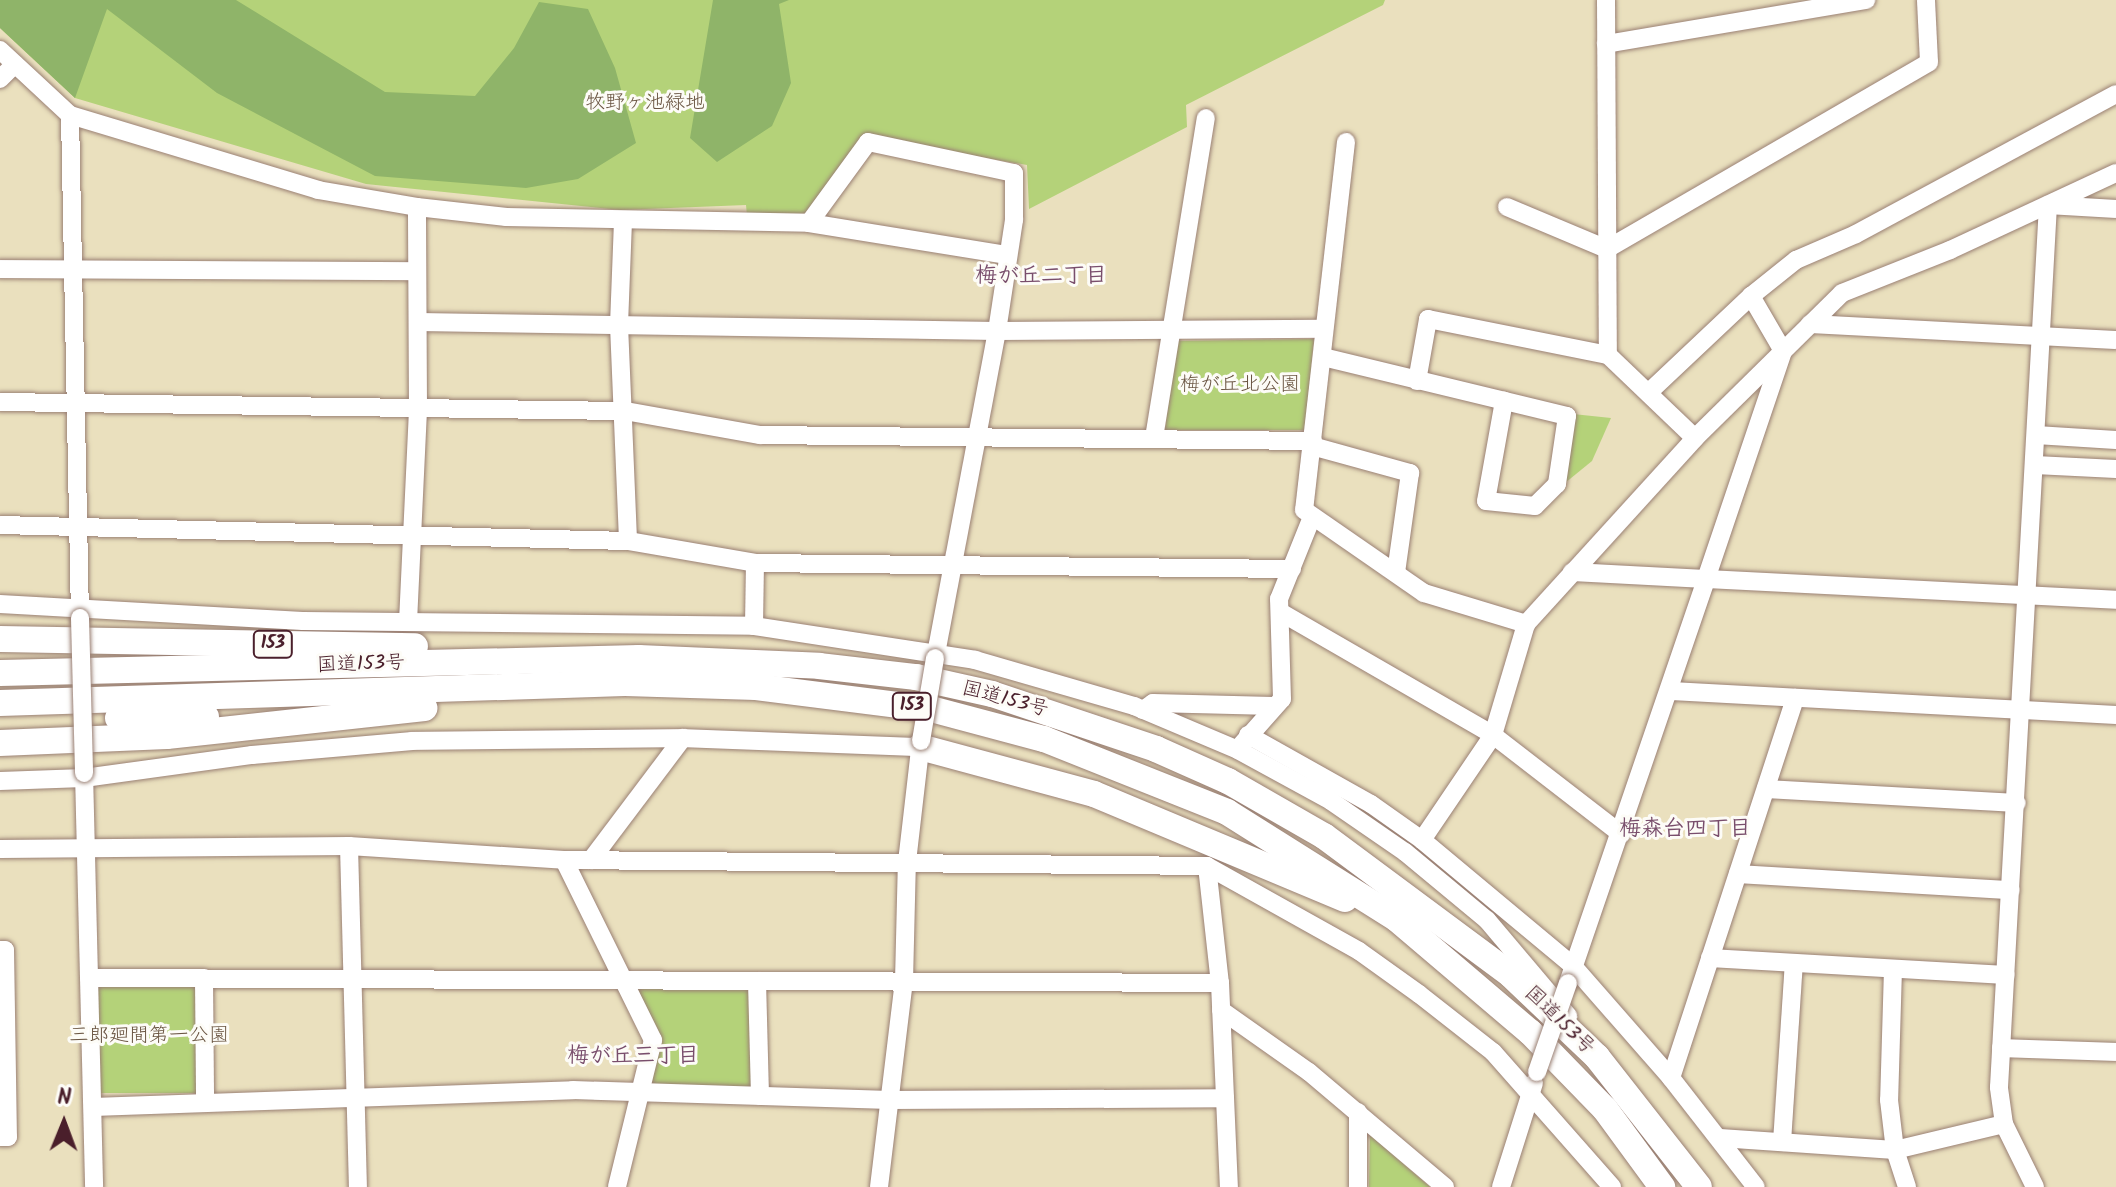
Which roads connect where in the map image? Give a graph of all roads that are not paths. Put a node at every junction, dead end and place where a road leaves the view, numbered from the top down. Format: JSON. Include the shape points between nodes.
{"nodes":[{"id":1,"x":1606,"y":0,"type":"edge"},
{"id":2,"x":1866,"y":0,"type":"edge"},
{"id":3,"x":1926,"y":0,"type":"edge"},
{"id":4,"x":1606,"y":44,"type":"junction"},
{"id":5,"x":0,"y":50,"type":"edge"},
{"id":6,"x":15,"y":64,"type":"junction"},
{"id":7,"x":0,"y":79,"type":"edge"},
{"id":8,"x":2116,"y":94,"type":"edge"},
{"id":9,"x":70,"y":115,"type":"junction"},
{"id":10,"x":1206,"y":118,"type":"dead end"},
{"id":11,"x":1346,"y":142,"type":"dead end"},
{"id":12,"x":2116,"y":173,"type":"edge"},
{"id":13,"x":2048,"y":205,"type":"junction"},
{"id":14,"x":417,"y":207,"type":"junction"},
{"id":15,"x":1507,"y":207,"type":"dead end"},
{"id":16,"x":2116,"y":209,"type":"edge"},
{"id":17,"x":623,"y":221,"type":"junction"},
{"id":18,"x":809,"y":223,"type":"junction"},
{"id":19,"x":1607,"y":249,"type":"junction"},
{"id":20,"x":1007,"y":255,"type":"junction"},
{"id":21,"x":0,"y":269,"type":"edge"},
{"id":22,"x":73,"y":270,"type":"junction"},
{"id":23,"x":416,"y":271,"type":"junction"},
{"id":24,"x":1751,"y":296,"type":"junction"},
{"id":25,"x":418,"y":322,"type":"junction"},
{"id":26,"x":1810,"y":324,"type":"junction"},
{"id":27,"x":619,"y":325,"type":"junction"},
{"id":28,"x":1323,"y":329,"type":"junction"},
{"id":29,"x":997,"y":331,"type":"junction"},
{"id":30,"x":1172,"y":332,"type":"junction"},
{"id":31,"x":2040,"y":336,"type":"junction"},
{"id":32,"x":2116,"y":340,"type":"edge"},
{"id":33,"x":1783,"y":351,"type":"junction"},
{"id":34,"x":1608,"y":355,"type":"junction"},
{"id":35,"x":1323,"y":357,"type":"junction"},
{"id":36,"x":1417,"y":381,"type":"junction"},
{"id":37,"x":1648,"y":393,"type":"junction"},
{"id":38,"x":1504,"y":401,"type":"junction"},
{"id":39,"x":0,"y":402,"type":"edge"},
{"id":40,"x":76,"y":403,"type":"junction"},
{"id":41,"x":418,"y":408,"type":"junction"},
{"id":42,"x":625,"y":411,"type":"junction"},
{"id":43,"x":2036,"y":435,"type":"junction"},
{"id":44,"x":1154,"y":438,"type":"junction"},
{"id":45,"x":1695,"y":438,"type":"junction"},
{"id":46,"x":978,"y":439,"type":"junction"},
{"id":47,"x":2116,"y":440,"type":"edge"},
{"id":48,"x":1313,"y":444,"type":"junction"},
{"id":49,"x":2035,"y":465,"type":"junction"},
{"id":50,"x":2116,"y":469,"type":"edge"},
{"id":51,"x":1312,"y":517,"type":"junction"},
{"id":52,"x":0,"y":525,"type":"edge"},
{"id":53,"x":79,"y":530,"type":"junction"},
{"id":54,"x":409,"y":536,"type":"junction"},
{"id":55,"x":628,"y":541,"type":"junction"},
{"id":56,"x":951,"y":562,"type":"junction"},
{"id":57,"x":755,"y":563,"type":"junction"},
{"id":58,"x":1292,"y":569,"type":"junction"},
{"id":59,"x":1572,"y":572,"type":"junction"},
{"id":60,"x":1396,"y":573,"type":"junction"},
{"id":61,"x":1706,"y":579,"type":"junction"},
{"id":62,"x":2030,"y":595,"type":"junction"},
{"id":63,"x":2116,"y":600,"type":"edge"},
{"id":64,"x":0,"y":604,"type":"edge"},
{"id":65,"x":80,"y":613,"type":"junction"},
{"id":66,"x":1282,"y":613,"type":"junction"},
{"id":67,"x":408,"y":622,"type":"junction"},
{"id":68,"x":1526,"y":624,"type":"junction"},
{"id":69,"x":754,"y":626,"type":"junction"},
{"id":70,"x":0,"y":639,"type":"edge"},
{"id":71,"x":935,"y":655,"type":"junction"},
{"id":72,"x":546,"y":657,"type":"junction"},
{"id":73,"x":0,"y":661,"type":"edge"},
{"id":74,"x":251,"y":668,"type":"junction"},
{"id":75,"x":0,"y":673,"type":"edge"},
{"id":76,"x":554,"y":688,"type":"junction"},
{"id":77,"x":1671,"y":691,"type":"junction"},
{"id":78,"x":1795,"y":698,"type":"junction"},
{"id":79,"x":0,"y":703,"type":"edge"},
{"id":80,"x":1273,"y":706,"type":"junction"},
{"id":81,"x":1143,"y":710,"type":"junction"},
{"id":82,"x":2023,"y":710,"type":"junction"},
{"id":83,"x":346,"y":714,"type":"junction"},
{"id":84,"x":2116,"y":715,"type":"edge"},
{"id":85,"x":0,"y":721,"type":"edge"},
{"id":86,"x":1493,"y":735,"type":"junction"},
{"id":87,"x":683,"y":738,"type":"junction"},
{"id":88,"x":1243,"y":742,"type":"junction"},
{"id":89,"x":0,"y":743,"type":"edge"},
{"id":90,"x":921,"y":744,"type":"junction"},
{"id":91,"x":84,"y":776,"type":"junction"},
{"id":92,"x":0,"y":781,"type":"edge"},
{"id":93,"x":1766,"y":789,"type":"junction"},
{"id":94,"x":2017,"y":803,"type":"junction"},
{"id":95,"x":1621,"y":834,"type":"junction"},
{"id":96,"x":1422,"y":840,"type":"junction"},
{"id":97,"x":349,"y":846,"type":"junction"},
{"id":98,"x":86,"y":848,"type":"junction"},
{"id":99,"x":0,"y":849,"type":"edge"},
{"id":100,"x":564,"y":860,"type":"junction"},
{"id":101,"x":591,"y":860,"type":"junction"},
{"id":102,"x":907,"y":862,"type":"junction"},
{"id":103,"x":1207,"y":866,"type":"junction"},
{"id":104,"x":1738,"y":874,"type":"junction"},
{"id":105,"x":2011,"y":890,"type":"junction"},
{"id":106,"x":1397,"y":919,"type":"junction"},
{"id":107,"x":0,"y":950,"type":"edge"},
{"id":108,"x":1710,"y":958,"type":"junction"},
{"id":109,"x":1794,"y":963,"type":"junction"},
{"id":110,"x":1893,"y":969,"type":"junction"},
{"id":111,"x":1570,"y":974,"type":"junction"},
{"id":112,"x":2006,"y":975,"type":"junction"},
{"id":113,"x":89,"y":978,"type":"junction"},
{"id":114,"x":204,"y":978,"type":"junction"},
{"id":115,"x":353,"y":979,"type":"junction"},
{"id":116,"x":621,"y":980,"type":"junction"},
{"id":117,"x":757,"y":981,"type":"junction"},
{"id":118,"x":904,"y":981,"type":"junction"},
{"id":119,"x":1220,"y":983,"type":"junction"},
{"id":120,"x":1221,"y":1010,"type":"junction"},
{"id":121,"x":2001,"y":1048,"type":"junction"},
{"id":122,"x":3,"y":1051,"type":"edge"},
{"id":123,"x":2116,"y":1052,"type":"edge"},
{"id":124,"x":1597,"y":1057,"type":"junction"},
{"id":125,"x":1671,"y":1078,"type":"junction"},
{"id":126,"x":641,"y":1091,"type":"junction"},
{"id":127,"x":1531,"y":1092,"type":"junction"},
{"id":128,"x":760,"y":1096,"type":"junction"},
{"id":129,"x":356,"y":1098,"type":"junction"},
{"id":130,"x":1225,"y":1098,"type":"junction"},
{"id":131,"x":890,"y":1100,"type":"junction"},
{"id":132,"x":205,"y":1103,"type":"junction"},
{"id":133,"x":93,"y":1107,"type":"junction"},
{"id":134,"x":1358,"y":1112,"type":"junction"},
{"id":135,"x":2004,"y":1124,"type":"junction"},
{"id":136,"x":0,"y":1137,"type":"edge"},
{"id":137,"x":1720,"y":1138,"type":"junction"},
{"id":138,"x":1782,"y":1142,"type":"junction"},
{"id":139,"x":1895,"y":1150,"type":"junction"},
{"id":140,"x":94,"y":1187,"type":"edge"},
{"id":141,"x":358,"y":1187,"type":"edge"},
{"id":142,"x":617,"y":1187,"type":"edge"},
{"id":143,"x":879,"y":1187,"type":"edge"},
{"id":144,"x":1229,"y":1187,"type":"edge"},
{"id":145,"x":1358,"y":1187,"type":"edge"},
{"id":146,"x":1445,"y":1187,"type":"edge"},
{"id":147,"x":1501,"y":1187,"type":"edge"},
{"id":148,"x":1612,"y":1187,"type":"edge"},
{"id":149,"x":1662,"y":1187,"type":"edge"},
{"id":150,"x":1699,"y":1187,"type":"edge"},
{"id":151,"x":1756,"y":1187,"type":"edge"},
{"id":152,"x":1907,"y":1187,"type":"edge"},
{"id":153,"x":2035,"y":1187,"type":"edge"}],
"edges":[{"from":1,"to":4,"type":"street"},
{"from":2,"to":4,"type":"street"},
{"from":3,"to":19,"type":"street","via":[[1929,62]]},
{"from":4,"to":19,"type":"street"},
{"from":5,"to":6,"type":"street"},
{"from":6,"to":7,"type":"street"},
{"from":6,"to":9,"type":"street"},
{"from":8,"to":24,"type":"street","via":[[1856,234],[1796,260]]},
{"from":9,"to":14,"type":"street","via":[[318,190]]},
{"from":9,"to":22,"type":"street"},
{"from":10,"to":30,"type":"street"},
{"from":11,"to":28,"type":"street"},
{"from":12,"to":13,"type":"street"},
{"from":13,"to":16,"type":"street"},
{"from":13,"to":26,"type":"street","via":[[1842,293]]},
{"from":13,"to":31,"type":"street"},
{"from":14,"to":17,"type":"street"},
{"from":14,"to":23,"type":"street"},
{"from":15,"to":19,"type":"street"},
{"from":17,"to":18,"type":"street"},
{"from":17,"to":27,"type":"street"},
{"from":18,"to":20,"type":"street"},
{"from":18,"to":20,"type":"street","via":[[868,142],[1014,173]]},
{"from":19,"to":34,"type":"street"},
{"from":20,"to":29,"type":"street"},
{"from":21,"to":22,"type":"street"},
{"from":22,"to":23,"type":"street"},
{"from":22,"to":40,"type":"street"},
{"from":23,"to":25,"type":"street"},
{"from":24,"to":33,"type":"street"},
{"from":24,"to":37,"type":"street"},
{"from":25,"to":27,"type":"street"},
{"from":25,"to":41,"type":"street"},
{"from":26,"to":31,"type":"street"},
{"from":26,"to":33,"type":"street"},
{"from":27,"to":29,"type":"street"},
{"from":27,"to":42,"type":"street"},
{"from":28,"to":30,"type":"street"},
{"from":28,"to":35,"type":"street"},
{"from":29,"to":30,"type":"street"},
{"from":29,"to":46,"type":"street"},
{"from":30,"to":44,"type":"street"},
{"from":31,"to":32,"type":"street"},
{"from":31,"to":43,"type":"street"},
{"from":33,"to":45,"type":"street"},
{"from":33,"to":61,"type":"street"},
{"from":34,"to":36,"type":"street","via":[[1428,319]]},
{"from":34,"to":37,"type":"street"},
{"from":35,"to":36,"type":"street"},
{"from":35,"to":48,"type":"street"},
{"from":36,"to":38,"type":"street"},
{"from":37,"to":45,"type":"street"},
{"from":38,"to":38,"type":"street","via":[[1567,416],[1557,484],[1535,506],[1486,501]]},
{"from":39,"to":40,"type":"street"},
{"from":40,"to":41,"type":"street"},
{"from":40,"to":53,"type":"street"},
{"from":41,"to":42,"type":"street"},
{"from":41,"to":54,"type":"street"},
{"from":42,"to":46,"type":"street","via":[[760,435]]},
{"from":42,"to":55,"type":"street"},
{"from":43,"to":47,"type":"street"},
{"from":43,"to":49,"type":"street"},
{"from":44,"to":46,"type":"street"},
{"from":44,"to":48,"type":"street"},
{"from":45,"to":59,"type":"street"},
{"from":46,"to":56,"type":"street"},
{"from":48,"to":51,"type":"street","via":[[1304,510]]},
{"from":48,"to":60,"type":"street","via":[[1410,473]]},
{"from":49,"to":50,"type":"street"},
{"from":49,"to":62,"type":"street"},
{"from":51,"to":58,"type":"street"},
{"from":51,"to":60,"type":"street"},
{"from":52,"to":53,"type":"street"},
{"from":53,"to":54,"type":"street"},
{"from":53,"to":65,"type":"street"},
{"from":54,"to":55,"type":"street"},
{"from":54,"to":67,"type":"street"},
{"from":55,"to":57,"type":"street"},
{"from":56,"to":57,"type":"street"},
{"from":56,"to":58,"type":"street"},
{"from":56,"to":71,"type":"street"},
{"from":57,"to":69,"type":"street"},
{"from":58,"to":66,"type":"street","via":[[1279,599]]},
{"from":59,"to":61,"type":"street"},
{"from":59,"to":68,"type":"street"},
{"from":60,"to":68,"type":"street","via":[[1424,593]]},
{"from":61,"to":62,"type":"street"},
{"from":61,"to":77,"type":"street"},
{"from":62,"to":63,"type":"street"},
{"from":62,"to":82,"type":"street"},
{"from":64,"to":65,"type":"street"},
{"from":65,"to":67,"type":"street"},
{"from":65,"to":91,"type":"street","bridge":true},
{"from":66,"to":80,"type":"street","via":[[1282,699]]},
{"from":66,"to":86,"type":"street"},
{"from":67,"to":69,"type":"street"},
{"from":68,"to":86,"type":"street"},
{"from":69,"to":71,"type":"street"},
{"from":70,"to":72,"type":"highway","number":"153","via":[[468,647]]},
{"from":71,"to":81,"type":"street"},
{"from":71,"to":90,"type":"street","bridge":true},
{"from":72,"to":74,"type":"highway","name":"国道153号","number":"153"},
{"from":72,"to":124,"type":"highway","name":"国道153号","number":"153","via":[[738,660],[916,677],[1096,726],[1228,781],[1324,836],[1472,942]]},
{"from":73,"to":74,"type":"highway","via":[[190,660]]},
{"from":74,"to":75,"type":"highway","name":"国道153号","number":"153"},
{"from":76,"to":79,"type":"highway","name":"国道153号","number":"153"},
{"from":76,"to":83,"type":"highway","number":"153","via":[[478,704]]},
{"from":76,"to":106,"type":"highway","name":"国道153号","number":"153","via":[[625,683],[756,687],[931,709],[1030,735],[1139,773],[1227,812]]},
{"from":77,"to":78,"type":"street"},
{"from":77,"to":95,"type":"street"},
{"from":78,"to":82,"type":"street"},
{"from":78,"to":93,"type":"street"},
{"from":80,"to":81,"type":"street","via":[[1153,703]]},
{"from":80,"to":88,"type":"street"},
{"from":81,"to":88,"type":"street"},
{"from":82,"to":84,"type":"street"},
{"from":82,"to":94,"type":"street"},
{"from":83,"to":85,"type":"highway"},
{"from":83,"to":89,"type":"highway","number":"153","via":[[167,736]]},
{"from":86,"to":95,"type":"street"},
{"from":86,"to":96,"type":"street"},
{"from":87,"to":90,"type":"street"},
{"from":87,"to":91,"type":"street","via":[[412,741]]},
{"from":87,"to":101,"type":"street"},
{"from":88,"to":96,"type":"street","via":[[1358,796]]},
{"from":88,"to":124,"type":"street","via":[[1405,852],[1487,920],[1536,973]]},
{"from":90,"to":102,"type":"street"},
{"from":90,"to":106,"type":"highway","via":[[1094,794]]},
{"from":91,"to":92,"type":"street"},
{"from":91,"to":98,"type":"street"},
{"from":93,"to":94,"type":"street"},
{"from":93,"to":104,"type":"street"},
{"from":94,"to":105,"type":"street"},
{"from":95,"to":111,"type":"street"},
{"from":96,"to":111,"type":"street"},
{"from":97,"to":98,"type":"street"},
{"from":97,"to":100,"type":"street"},
{"from":97,"to":115,"type":"street"},
{"from":98,"to":99,"type":"street"},
{"from":98,"to":113,"type":"street"},
{"from":100,"to":101,"type":"street"},
{"from":100,"to":116,"type":"street"},
{"from":101,"to":102,"type":"street"},
{"from":102,"to":103,"type":"street"},
{"from":102,"to":118,"type":"street"},
{"from":103,"to":119,"type":"street"},
{"from":103,"to":127,"type":"street","via":[[1359,951],[1493,1052]]},
{"from":104,"to":105,"type":"street"},
{"from":104,"to":108,"type":"street"},
{"from":105,"to":112,"type":"street"},
{"from":106,"to":149,"type":"highway","name":"国道153号","number":"153","via":[[1530,1032],[1605,1109]]},
{"from":107,"to":122,"type":"street","via":[[5,950]]},
{"from":108,"to":109,"type":"street"},
{"from":108,"to":125,"type":"street"},
{"from":109,"to":110,"type":"street"},
{"from":109,"to":138,"type":"street"},
{"from":110,"to":112,"type":"street"},
{"from":110,"to":139,"type":"street","via":[[1889,1100]]},
{"from":111,"to":125,"type":"street"},
{"from":111,"to":127,"type":"street","bridge":true},
{"from":112,"to":121,"type":"street"},
{"from":113,"to":114,"type":"street"},
{"from":113,"to":133,"type":"street"},
{"from":114,"to":115,"type":"street"},
{"from":114,"to":132,"type":"street"},
{"from":115,"to":116,"type":"street"},
{"from":115,"to":129,"type":"street"},
{"from":116,"to":117,"type":"street"},
{"from":116,"to":126,"type":"street","via":[[653,1040]]},
{"from":117,"to":118,"type":"street"},
{"from":117,"to":128,"type":"street"},
{"from":118,"to":119,"type":"street"},
{"from":118,"to":131,"type":"street"},
{"from":119,"to":120,"type":"street"},
{"from":120,"to":130,"type":"street"},
{"from":120,"to":134,"type":"street"},
{"from":121,"to":123,"type":"street"},
{"from":121,"to":135,"type":"street"},
{"from":122,"to":136,"type":"street","via":[[8,1137]]},
{"from":124,"to":150,"type":"highway","name":"国道153号","number":"153"},
{"from":125,"to":137,"type":"street"},
{"from":126,"to":128,"type":"street"},
{"from":126,"to":129,"type":"street"},
{"from":126,"to":142,"type":"street"},
{"from":127,"to":147,"type":"street"},
{"from":127,"to":148,"type":"street"},
{"from":128,"to":131,"type":"street"},
{"from":129,"to":132,"type":"street"},
{"from":129,"to":141,"type":"street"},
{"from":130,"to":131,"type":"street"},
{"from":130,"to":144,"type":"street"},
{"from":131,"to":143,"type":"street"},
{"from":132,"to":133,"type":"street"},
{"from":133,"to":140,"type":"street"},
{"from":134,"to":145,"type":"street"},
{"from":134,"to":146,"type":"street"},
{"from":135,"to":139,"type":"street"},
{"from":135,"to":153,"type":"street"},
{"from":137,"to":138,"type":"street"},
{"from":137,"to":151,"type":"street"},
{"from":138,"to":139,"type":"street"},
{"from":139,"to":152,"type":"street"}]}
